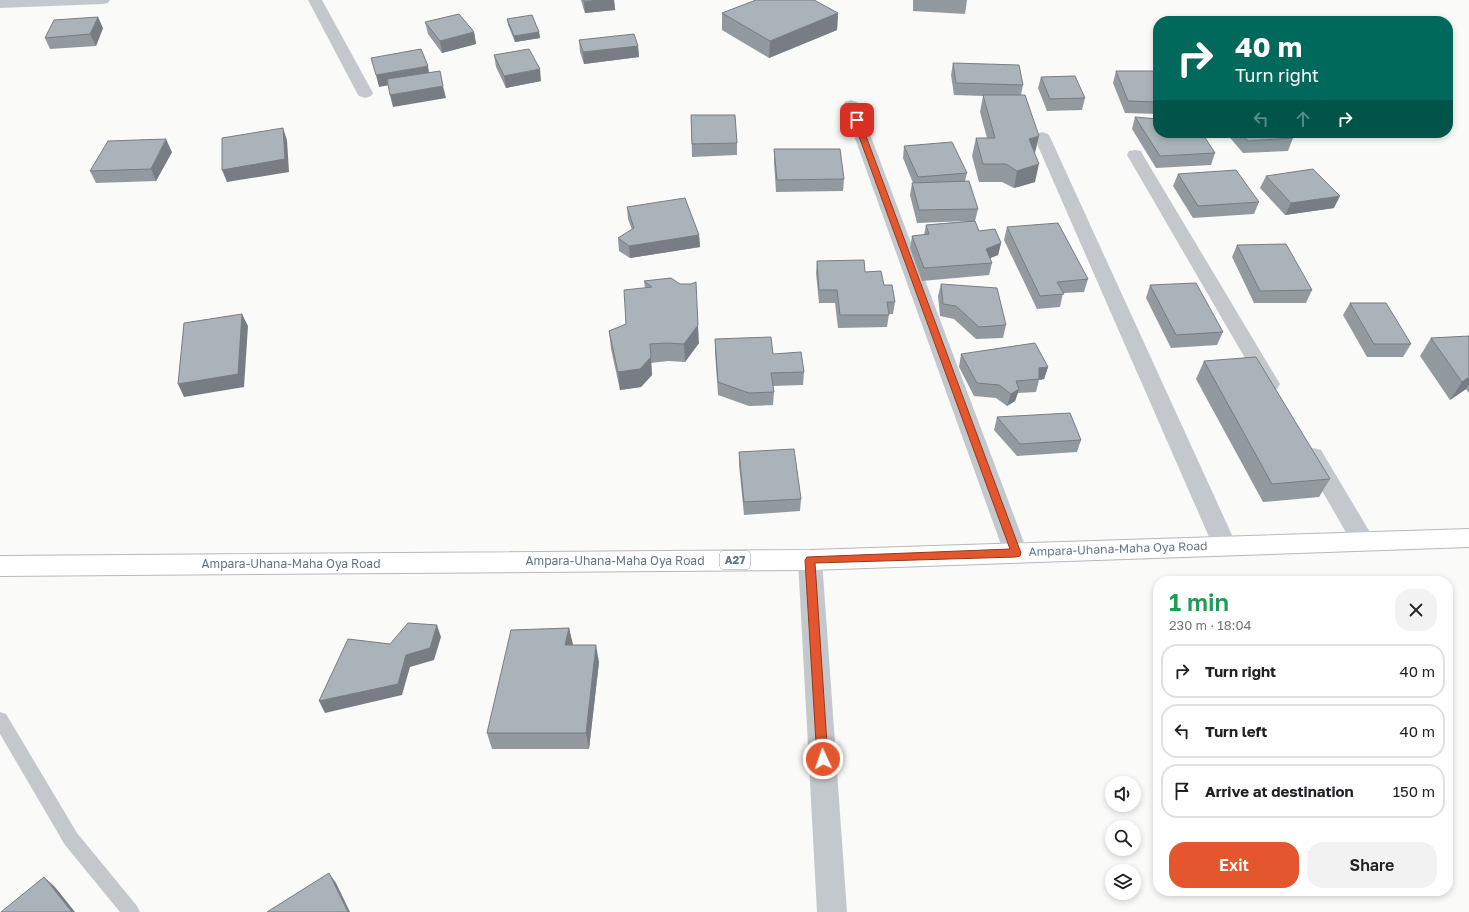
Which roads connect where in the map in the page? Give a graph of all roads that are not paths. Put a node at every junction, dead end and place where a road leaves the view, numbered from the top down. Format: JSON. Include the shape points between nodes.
{"nodes":[{"id":1,"x":103,"y":0,"type":"edge"},
{"id":2,"x":315,"y":0,"type":"edge"},
{"id":3,"x":0,"y":4,"type":"edge"},
{"id":4,"x":365,"y":93,"type":"dead end"},
{"id":5,"x":851,"y":105,"type":"dead end"},
{"id":6,"x":1042,"y":137,"type":"dead end"},
{"id":7,"x":1135,"y":155,"type":"dead end"},
{"id":8,"x":1279,"y":399,"type":"edge"},
{"id":9,"x":1303,"y":440,"type":"edge"},
{"id":10,"x":1469,"y":538,"type":"edge"},
{"id":11,"x":1363,"y":541,"type":"junction"},
{"id":12,"x":1225,"y":546,"type":"junction"},
{"id":13,"x":1016,"y":553,"type":"junction"},
{"id":14,"x":810,"y":560,"type":"junction"},
{"id":15,"x":0,"y":566,"type":"edge"},
{"id":16,"x":0,"y":719,"type":"edge"},
{"id":17,"x":131,"y":912,"type":"edge"},
{"id":18,"x":832,"y":912,"type":"edge"}],
"edges":[{"from":1,"to":3,"type":"street"},
{"from":2,"to":4,"type":"street"},
{"from":5,"to":13,"type":"street"},
{"from":6,"to":12,"type":"street"},
{"from":7,"to":8,"type":"street"},
{"from":9,"to":11,"type":"street"},
{"from":10,"to":11,"type":"highway","name":"Ampara-Uhana-Maha Oya Road","number":"A27"},
{"from":11,"to":12,"type":"highway","name":"Ampara-Uhana-Maha Oya Road","number":"A27"},
{"from":12,"to":13,"type":"highway","name":"Ampara-Uhana-Maha Oya Road","number":"A27"},
{"from":13,"to":14,"type":"highway","name":"Ampara-Uhana-Maha Oya Road","number":"A27"},
{"from":14,"to":15,"type":"highway","name":"Ampara-Uhana-Maha Oya Road","number":"A27"},
{"from":14,"to":18,"type":"street"},
{"from":16,"to":17,"type":"lane","via":[[71,839]]}]}
